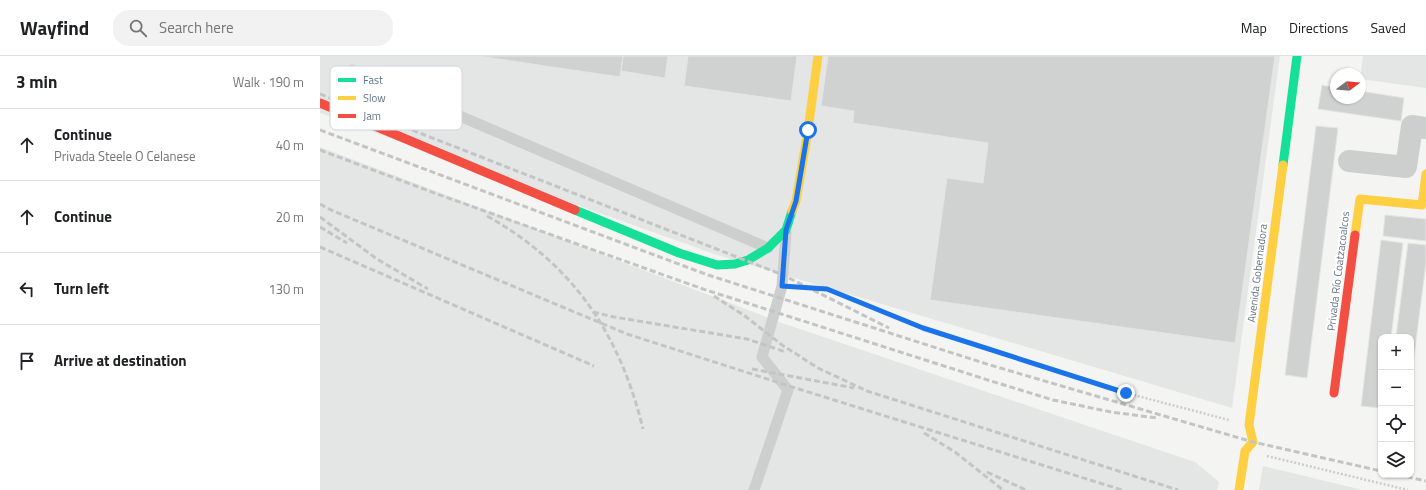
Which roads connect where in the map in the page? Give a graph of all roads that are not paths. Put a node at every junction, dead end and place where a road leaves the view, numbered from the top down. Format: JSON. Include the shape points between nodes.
{"nodes":[{"id":1,"x":818,"y":56,"type":"edge"},
{"id":2,"x":1297,"y":56,"type":"edge"},
{"id":3,"x":320,"y":103,"type":"edge"},
{"id":4,"x":330,"y":107,"type":"edge"},
{"id":5,"x":462,"y":117,"type":"edge"},
{"id":6,"x":1426,"y":128,"type":"edge"},
{"id":7,"x":385,"y":130,"type":"edge"},
{"id":8,"x":1349,"y":161,"type":"dead end"},
{"id":9,"x":1426,"y":174,"type":"edge"},
{"id":10,"x":786,"y":230,"type":"junction"},
{"id":11,"x":768,"y":248,"type":"junction"},
{"id":12,"x":1334,"y":393,"type":"dead end"},
{"id":13,"x":754,"y":490,"type":"edge"},
{"id":14,"x":1239,"y":490,"type":"edge"}],
"edges":[{"from":1,"to":10,"type":"street","via":[[796,201]]},
{"from":2,"to":14,"type":"street","name":"Avenida Gobernadora","via":[[1249,425],[1253,442],[1245,451]]},
{"from":3,"to":4,"type":"street"},
{"from":5,"to":11,"type":"lane"},
{"from":6,"to":8,"type":"street","via":[[1412,126],[1406,167]]},
{"from":7,"to":11,"type":"street","via":[[679,253],[717,265],[748,260]]},
{"from":9,"to":12,"type":"street","name":"Privada Río Coatzacoalcos","via":[[1422,205],[1360,199]]},
{"from":10,"to":11,"type":"street"},
{"from":10,"to":13,"type":"lane","via":[[782,286],[762,357],[788,390]]}]}
